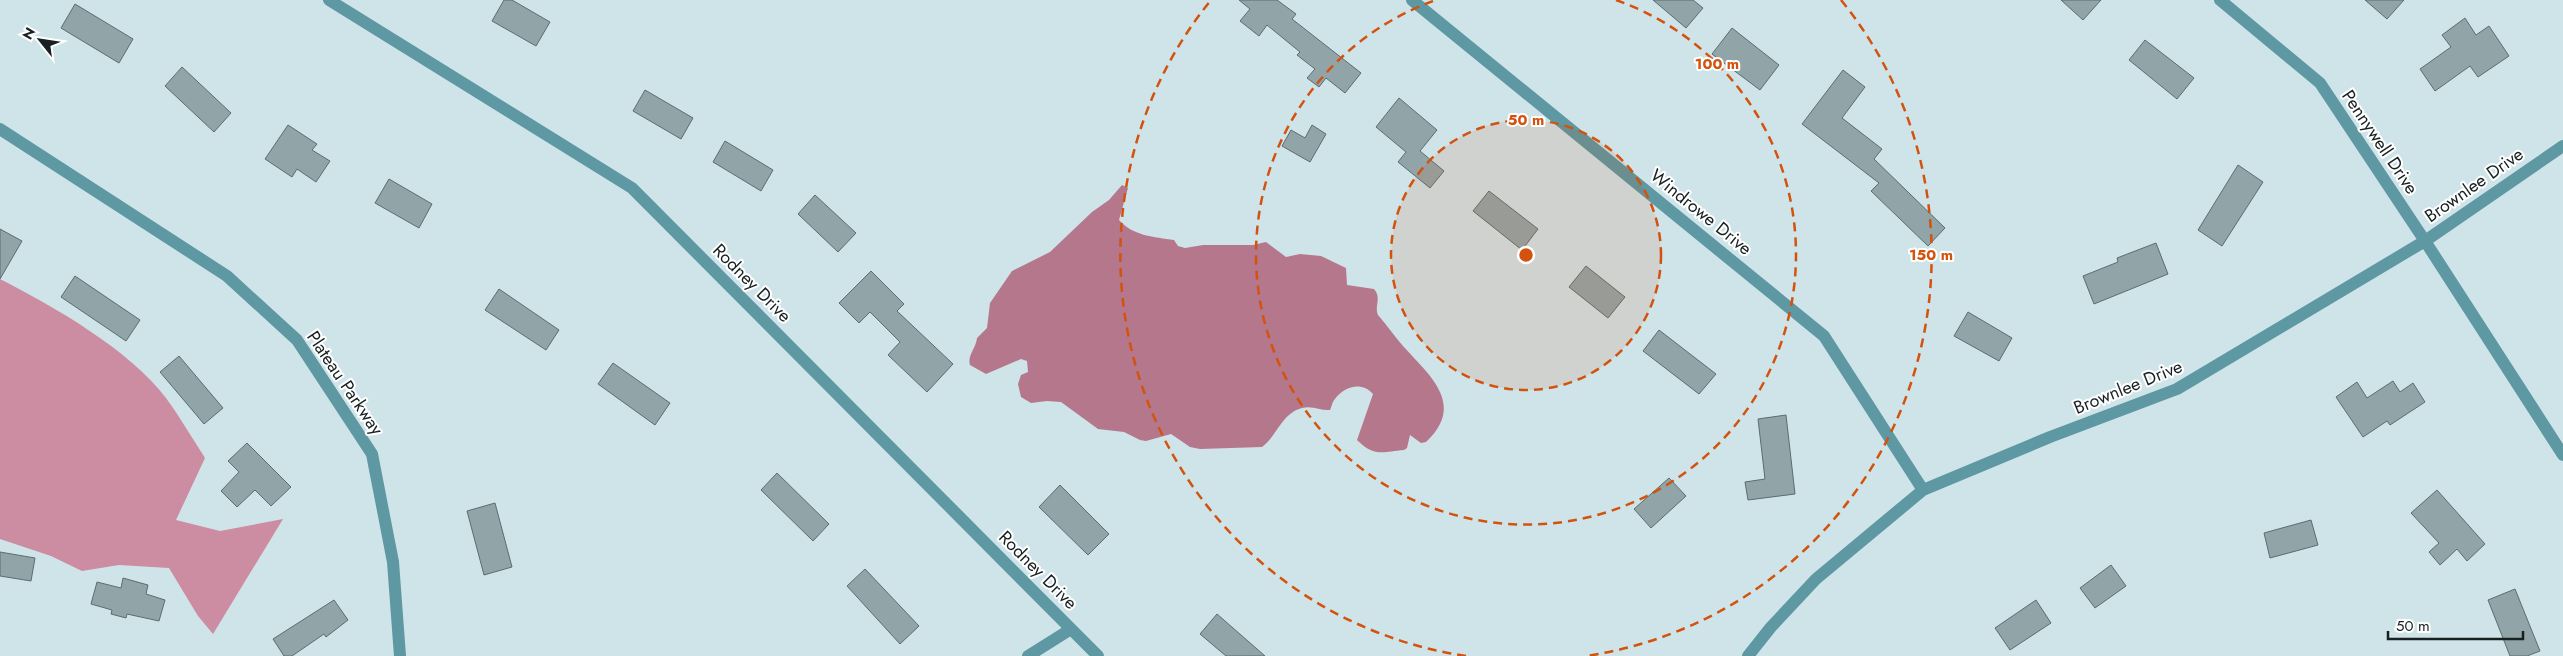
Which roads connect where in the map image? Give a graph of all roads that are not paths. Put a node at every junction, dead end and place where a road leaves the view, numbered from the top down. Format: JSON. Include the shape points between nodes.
{"nodes":[{"id":1,"x":329,"y":0,"type":"edge"},
{"id":2,"x":1412,"y":0,"type":"edge"},
{"id":3,"x":2220,"y":0,"type":"edge"},
{"id":4,"x":0,"y":129,"type":"edge"},
{"id":5,"x":2563,"y":146,"type":"edge"},
{"id":6,"x":2425,"y":241,"type":"junction"},
{"id":7,"x":2563,"y":455,"type":"edge"},
{"id":8,"x":1924,"y":490,"type":"junction"},
{"id":9,"x":1071,"y":629,"type":"junction"},
{"id":10,"x":400,"y":656,"type":"edge"},
{"id":11,"x":1028,"y":656,"type":"edge"},
{"id":12,"x":1098,"y":656,"type":"edge"},
{"id":13,"x":1748,"y":656,"type":"edge"}],
"edges":[{"from":1,"to":9,"type":"street","name":"Rodney Drive","via":[[632,188]]},
{"from":2,"to":8,"type":"street","name":"Windrowe Drive","via":[[1824,336]]},
{"from":3,"to":6,"type":"street","name":"Pennywell Drive","via":[[2320,83]]},
{"from":4,"to":10,"type":"street","name":"Plateau Parkway","via":[[227,276],[297,340],[372,454],[393,562]]},
{"from":5,"to":6,"type":"street","name":"Brownlee Drive"},
{"from":6,"to":7,"type":"street","name":"Pennywell Drive"},
{"from":6,"to":8,"type":"street","name":"Brownlee Drive","via":[[2177,389],[2050,437]]},
{"from":8,"to":13,"type":"street","name":"Brownlee Drive","via":[[1816,579]]},
{"from":9,"to":11,"type":"street"},
{"from":9,"to":12,"type":"street","name":"Rodney Drive"}]}
